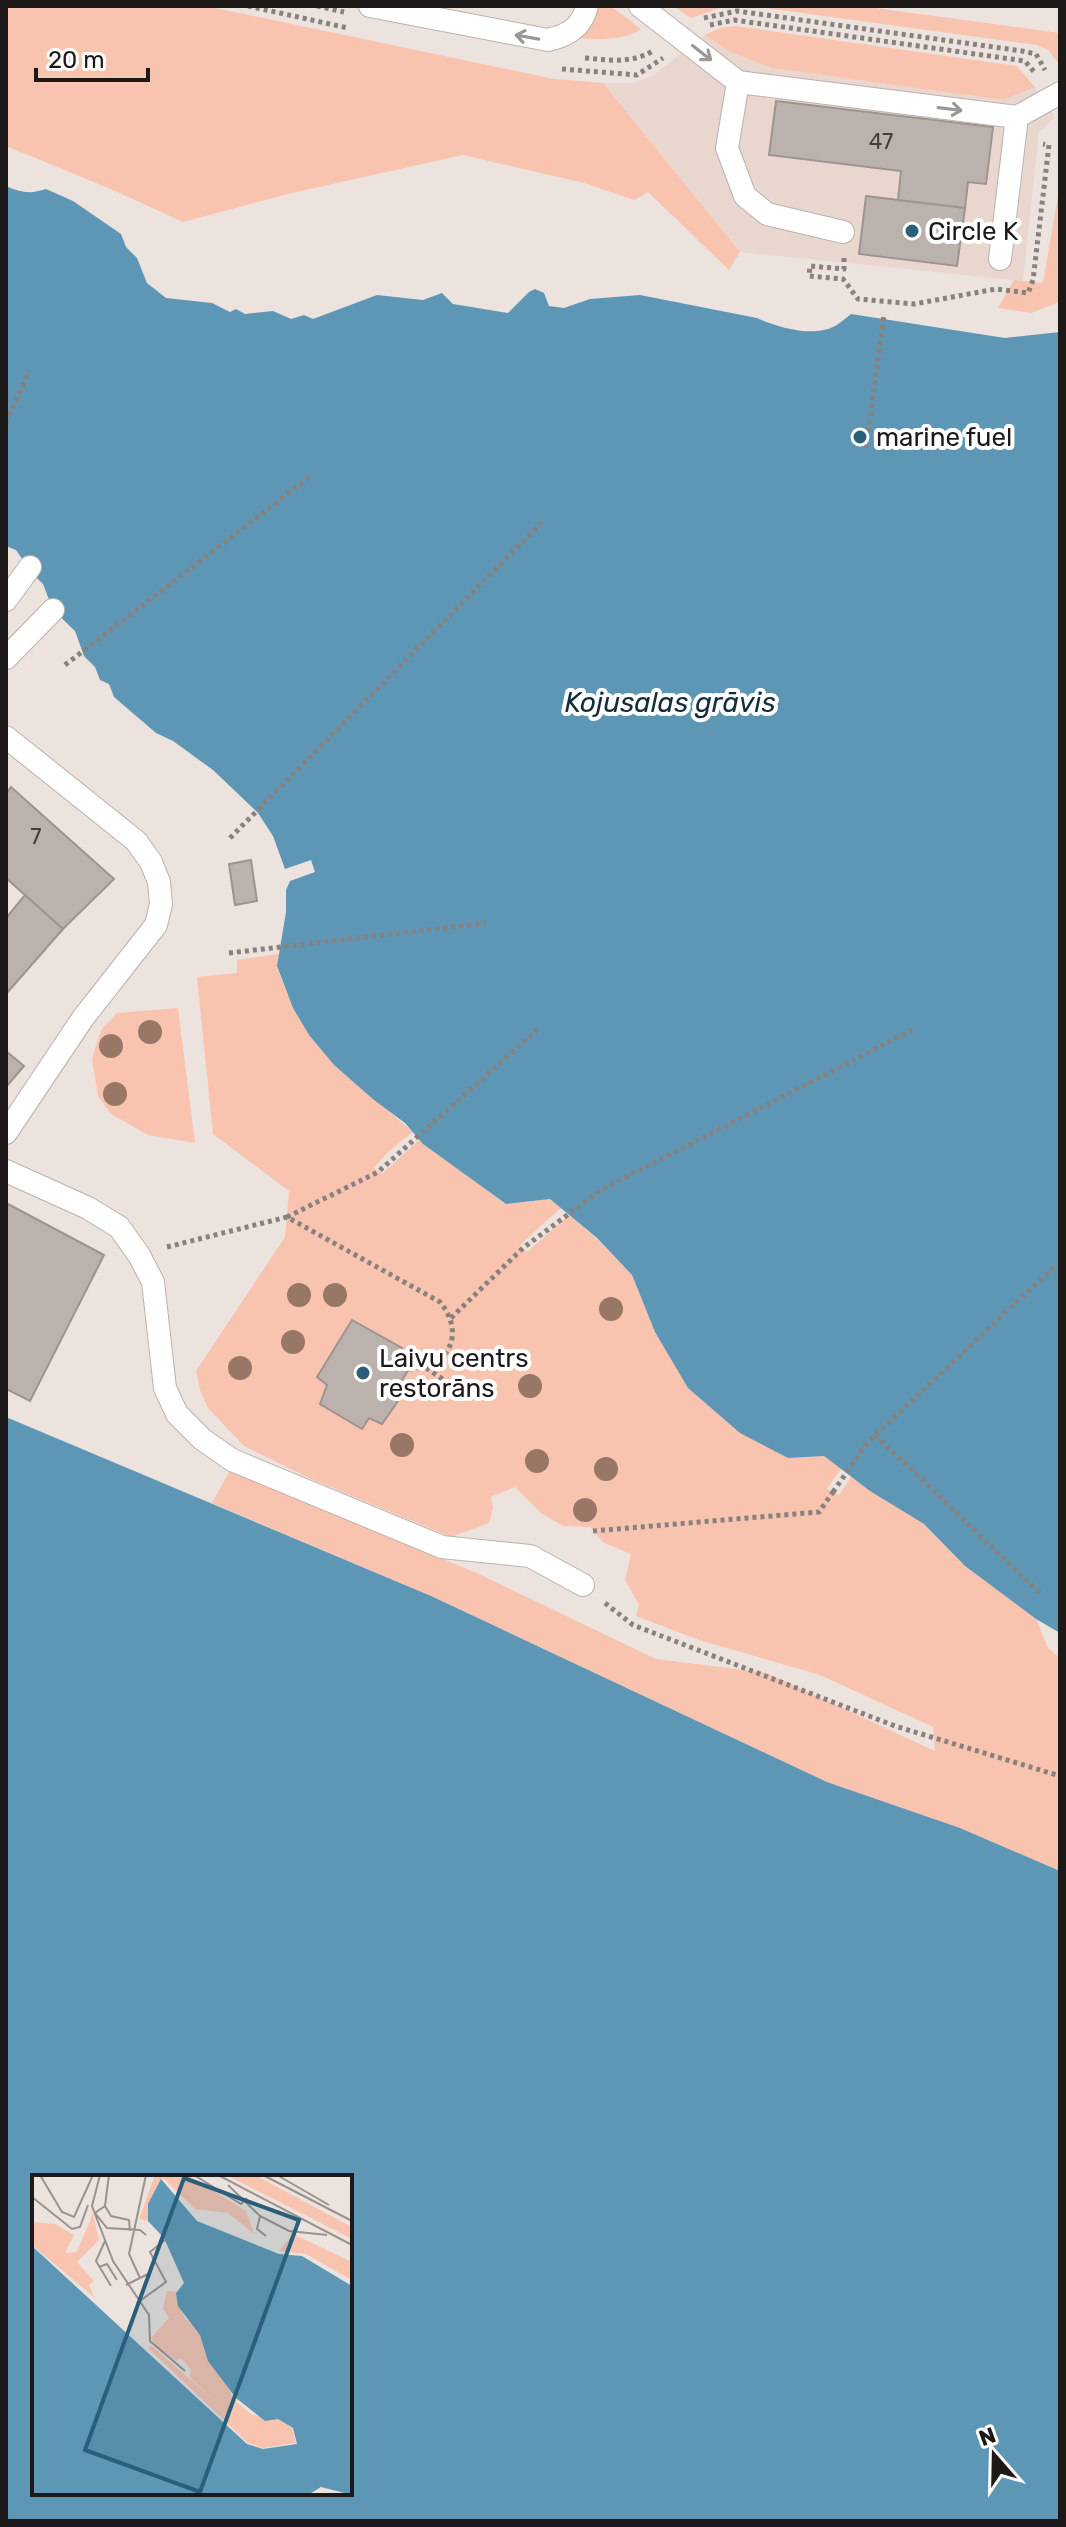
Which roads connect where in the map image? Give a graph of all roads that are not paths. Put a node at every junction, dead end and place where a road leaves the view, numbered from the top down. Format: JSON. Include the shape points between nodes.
{"nodes":[{"id":1,"x":370,"y":6,"type":"edge"},
{"id":2,"x":587,"y":6,"type":"edge"},
{"id":3,"x":640,"y":6,"type":"edge"},
{"id":4,"x":738,"y":82,"type":"junction"},
{"id":5,"x":1060,"y":93,"type":"edge"},
{"id":6,"x":1017,"y":117,"type":"junction"},
{"id":7,"x":843,"y":232,"type":"dead end"},
{"id":8,"x":1000,"y":259,"type":"dead end"},
{"id":9,"x":30,"y":567,"type":"dead end"},
{"id":10,"x":6,"y":600,"type":"edge"},
{"id":11,"x":53,"y":610,"type":"dead end"},
{"id":12,"x":6,"y":658,"type":"edge"},
{"id":13,"x":6,"y":737,"type":"edge"},
{"id":14,"x":6,"y":1133,"type":"edge"},
{"id":15,"x":6,"y":1171,"type":"edge"},
{"id":16,"x":583,"y":1585,"type":"road end"}],
"edges":[{"from":2,"to":1,"type":"lane","one_way":true,"via":[[573,31],[548,40]]},
{"from":3,"to":4,"type":"lane","one_way":true},
{"from":4,"to":6,"type":"lane","one_way":true},
{"from":4,"to":7,"type":"lane","via":[[727,148],[745,196],[767,214]]},
{"from":5,"to":6,"type":"lane"},
{"from":6,"to":8,"type":"lane"},
{"from":9,"to":10,"type":"lane"},
{"from":11,"to":12,"type":"lane"},
{"from":13,"to":14,"type":"lane","via":[[136,841],[159,882],[161,904],[156,925],[83,1018]]},
{"from":15,"to":16,"type":"lane","via":[[119,1227],[153,1282],[165,1388],[177,1414],[202,1439],[232,1460],[442,1547],[530,1556]]}]}
